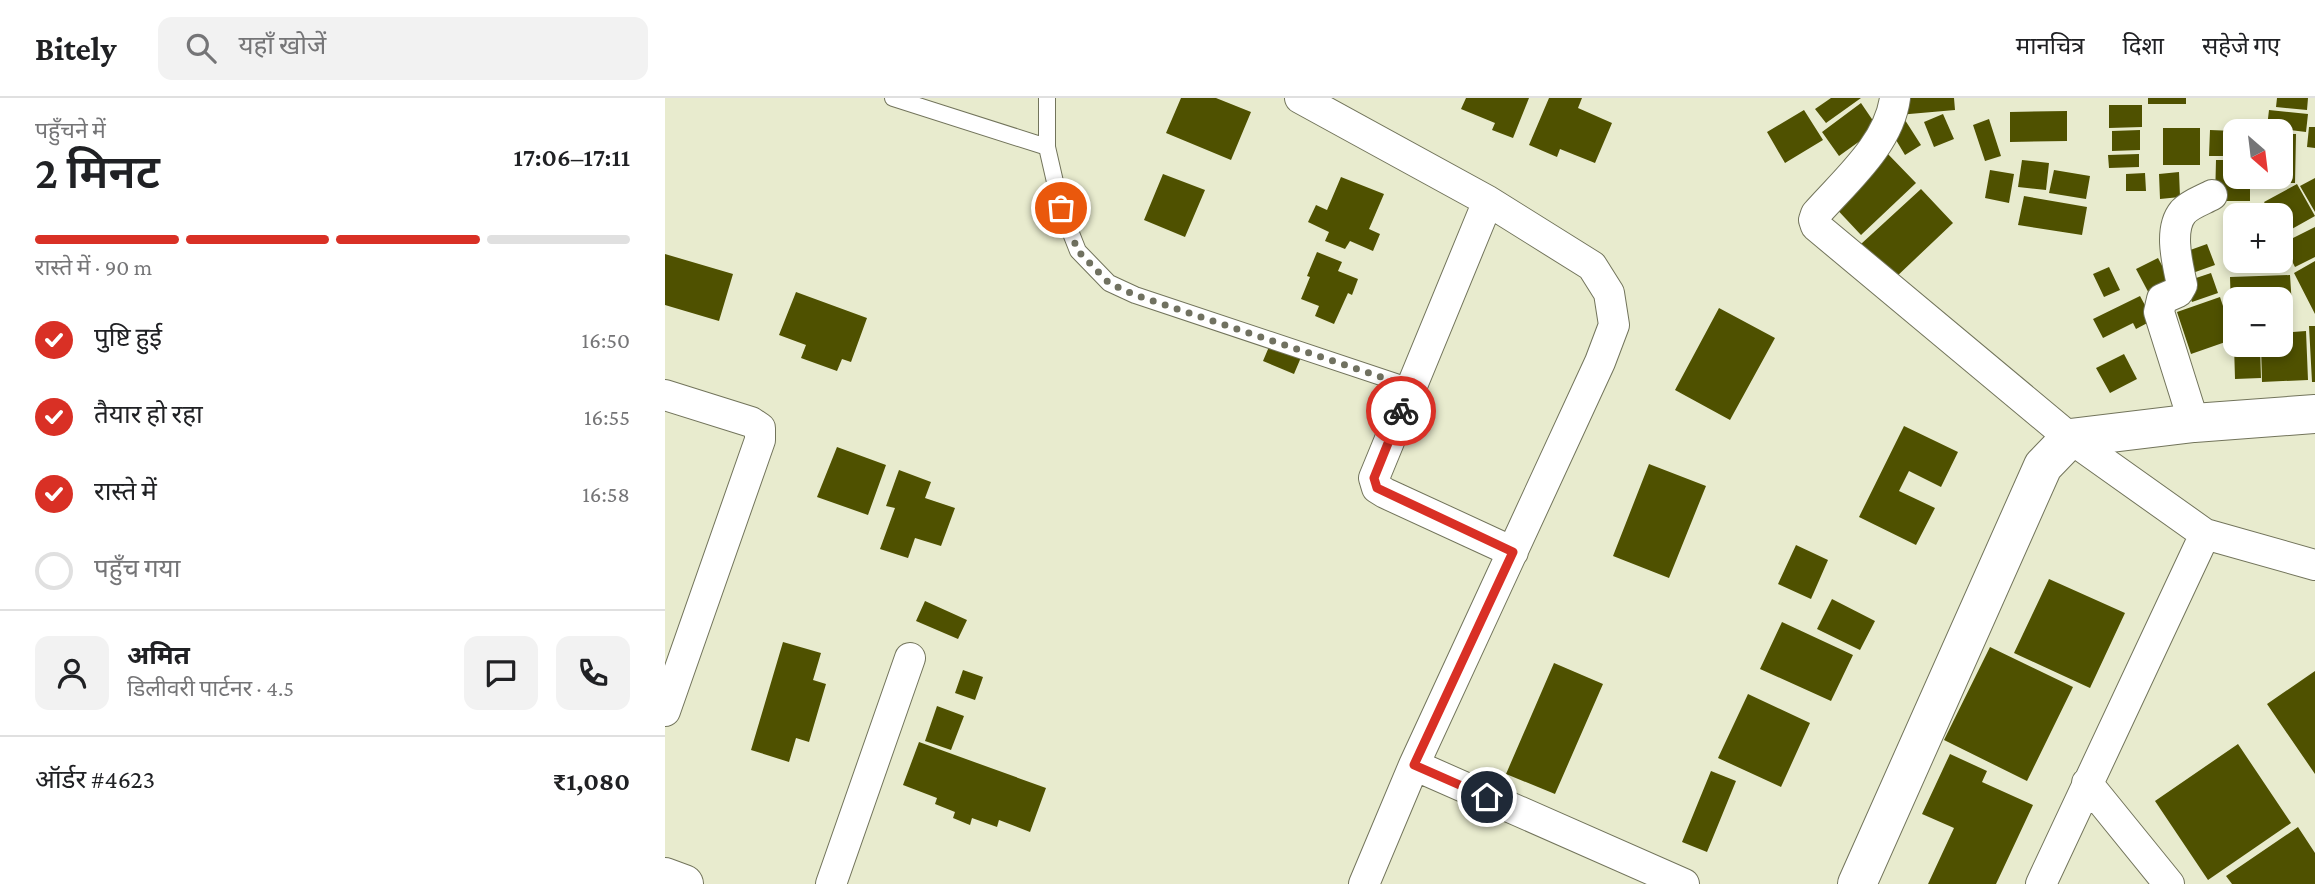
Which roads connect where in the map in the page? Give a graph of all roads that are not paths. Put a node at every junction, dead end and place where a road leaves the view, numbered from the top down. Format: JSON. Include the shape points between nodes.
{"nodes":[{"id":1,"x":893,"y":98,"type":"edge"},
{"id":2,"x":1047,"y":98,"type":"edge"},
{"id":3,"x":1300,"y":98,"type":"edge"},
{"id":4,"x":1895,"y":98,"type":"edge"},
{"id":5,"x":1047,"y":147,"type":"junction"},
{"id":6,"x":2212,"y":195,"type":"dead end"},
{"id":7,"x":1488,"y":201,"type":"junction"},
{"id":8,"x":1411,"y":387,"type":"junction"},
{"id":9,"x":665,"y":395,"type":"edge"},
{"id":10,"x":2315,"y":414,"type":"edge"},
{"id":11,"x":2194,"y":423,"type":"junction"},
{"id":12,"x":2070,"y":438,"type":"junction"},
{"id":13,"x":2205,"y":534,"type":"junction"},
{"id":14,"x":1513,"y":552,"type":"junction"},
{"id":15,"x":2315,"y":565,"type":"edge"},
{"id":16,"x":910,"y":658,"type":"dead end"},
{"id":17,"x":665,"y":711,"type":"edge"},
{"id":18,"x":1414,"y":765,"type":"junction"},
{"id":19,"x":2087,"y":783,"type":"junction"},
{"id":20,"x":665,"y":877,"type":"edge"},
{"id":21,"x":684,"y":884,"type":"edge"},
{"id":22,"x":831,"y":884,"type":"edge"},
{"id":23,"x":1364,"y":884,"type":"edge"},
{"id":24,"x":1684,"y":884,"type":"edge"},
{"id":25,"x":1857,"y":884,"type":"edge"},
{"id":26,"x":2041,"y":884,"type":"edge"},
{"id":27,"x":2169,"y":884,"type":"edge"}],
"edges":[{"from":1,"to":5,"type":"lane"},
{"from":2,"to":5,"type":"lane"},
{"from":3,"to":7,"type":"street"},
{"from":4,"to":12,"type":"street","via":[[1879,140],[1816,214],[1816,226]]},
{"from":5,"to":8,"type":"lane","via":[[1061,208],[1078,251],[1109,283]]},
{"from":6,"to":11,"type":"street","via":[[2180,215],[2174,247],[2182,285],[2162,299],[2159,312]]},
{"from":7,"to":8,"type":"street"},
{"from":7,"to":14,"type":"street","via":[[1592,266],[1609,293],[1614,325]]},
{"from":8,"to":14,"type":"street","via":[[1374,478],[1377,488]]},
{"from":9,"to":17,"type":"street","via":[[760,428],[760,440]]},
{"from":10,"to":11,"type":"street"},
{"from":11,"to":12,"type":"street"},
{"from":12,"to":13,"type":"street"},
{"from":12,"to":25,"type":"street","via":[[2043,466]]},
{"from":13,"to":15,"type":"street"},
{"from":13,"to":19,"type":"street"},
{"from":14,"to":18,"type":"street"},
{"from":16,"to":22,"type":"street"},
{"from":18,"to":23,"type":"street"},
{"from":18,"to":24,"type":"street"},
{"from":19,"to":26,"type":"street"},
{"from":19,"to":27,"type":"street"},
{"from":20,"to":21,"type":"street"}]}
